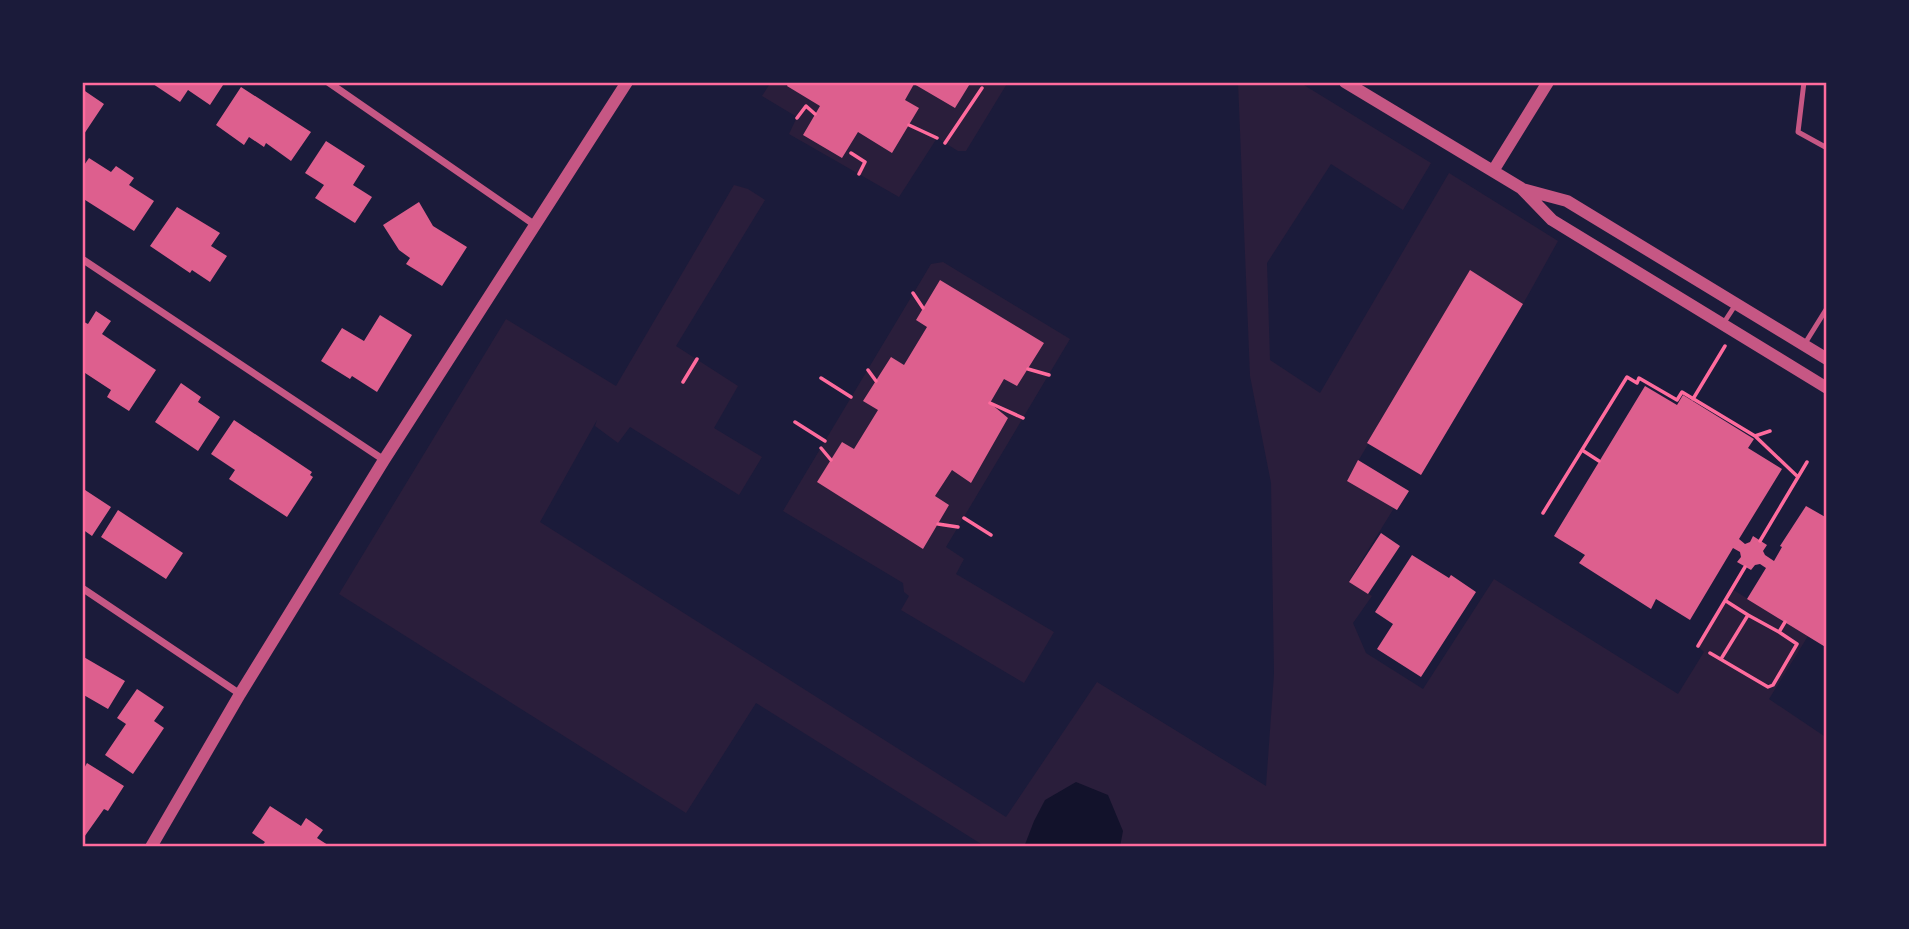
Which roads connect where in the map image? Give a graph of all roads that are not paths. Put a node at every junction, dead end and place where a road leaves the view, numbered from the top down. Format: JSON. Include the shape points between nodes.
{"nodes":[{"id":1,"x":328,"y":82,"type":"edge"},
{"id":2,"x":627,"y":82,"type":"edge"},
{"id":3,"x":1345,"y":82,"type":"edge"},
{"id":4,"x":1548,"y":82,"type":"edge"},
{"id":5,"x":1804,"y":82,"type":"edge"},
{"id":6,"x":1827,"y":148,"type":"edge"},
{"id":7,"x":1493,"y":171,"type":"junction"},
{"id":8,"x":1521,"y":188,"type":"junction"},
{"id":9,"x":535,"y":225,"type":"junction"},
{"id":10,"x":82,"y":259,"type":"edge"},
{"id":11,"x":1736,"y":303,"type":"junction"},
{"id":12,"x":1827,"y":308,"type":"edge"},
{"id":13,"x":1723,"y":324,"type":"junction"},
{"id":14,"x":1804,"y":345,"type":"junction"},
{"id":15,"x":1827,"y":359,"type":"edge"},
{"id":16,"x":1827,"y":388,"type":"edge"},
{"id":17,"x":384,"y":460,"type":"junction"},
{"id":18,"x":82,"y":588,"type":"edge"},
{"id":19,"x":240,"y":694,"type":"junction"},
{"id":20,"x":150,"y":847,"type":"edge"}],
"edges":[{"from":1,"to":9,"type":"street"},
{"from":2,"to":9,"type":"street"},
{"from":3,"to":7,"type":"street"},
{"from":4,"to":7,"type":"street"},
{"from":5,"to":6,"type":"lane","via":[[1798,132]]},
{"from":7,"to":8,"type":"street"},
{"from":8,"to":11,"type":"street","via":[[1567,201]]},
{"from":8,"to":13,"type":"street","via":[[1552,220]]},
{"from":9,"to":17,"type":"street"},
{"from":10,"to":17,"type":"street"},
{"from":11,"to":13,"type":"lane"},
{"from":11,"to":14,"type":"street"},
{"from":12,"to":14,"type":"lane"},
{"from":13,"to":16,"type":"street"},
{"from":14,"to":15,"type":"street"},
{"from":17,"to":19,"type":"street"},
{"from":18,"to":19,"type":"street"},
{"from":19,"to":20,"type":"street"}]}
